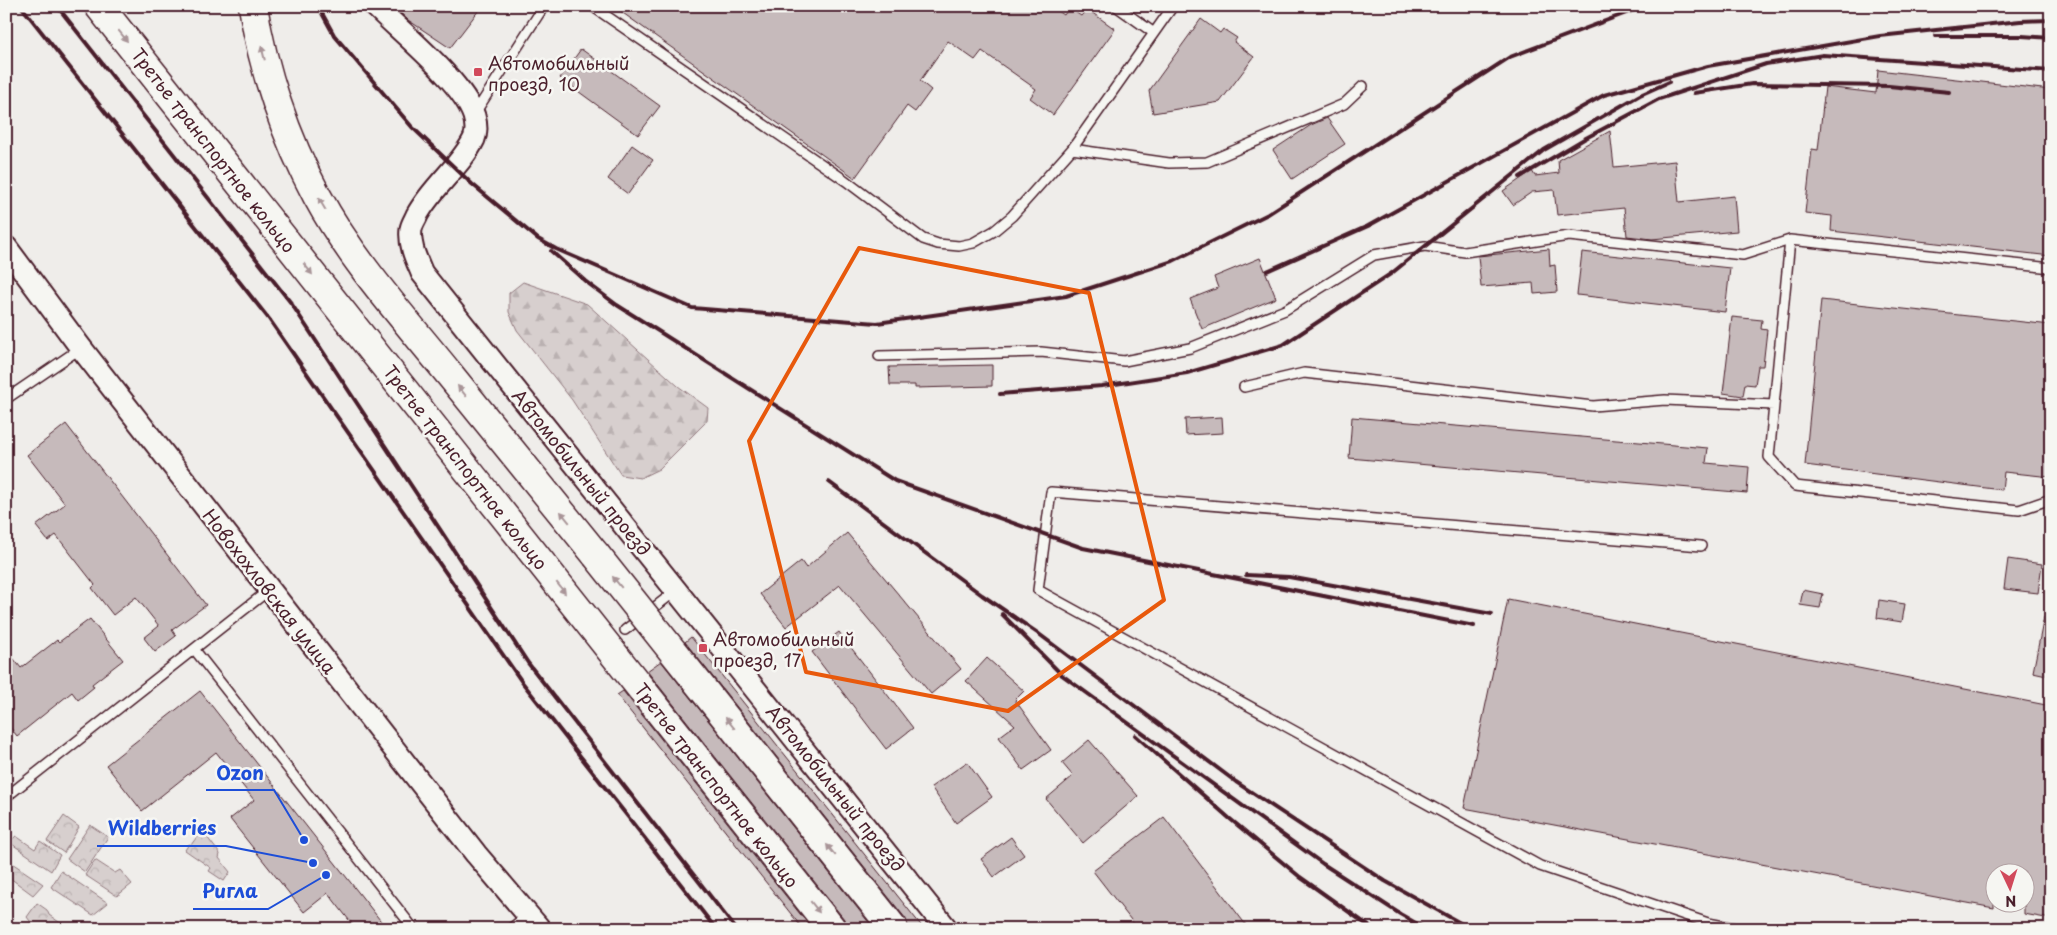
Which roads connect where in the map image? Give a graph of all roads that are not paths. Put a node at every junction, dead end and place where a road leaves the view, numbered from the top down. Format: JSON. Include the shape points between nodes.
{"nodes":[{"id":1,"x":99,"y":6,"type":"edge"},
{"id":2,"x":253,"y":6,"type":"edge"},
{"id":3,"x":375,"y":6,"type":"edge"},
{"id":4,"x":544,"y":6,"type":"edge"},
{"id":5,"x":592,"y":6,"type":"edge"},
{"id":6,"x":1116,"y":6,"type":"edge"},
{"id":7,"x":1173,"y":6,"type":"edge"},
{"id":8,"x":1154,"y":33,"type":"junction"},
{"id":9,"x":1363,"y":86,"type":"dead end"},
{"id":10,"x":473,"y":115,"type":"junction"},
{"id":11,"x":1072,"y":149,"type":"junction"},
{"id":12,"x":1790,"y":240,"type":"junction"},
{"id":13,"x":6,"y":248,"type":"edge"},
{"id":14,"x":2051,"y":268,"type":"edge"},
{"id":15,"x":81,"y":348,"type":"junction"},
{"id":16,"x":879,"y":356,"type":"dead end"},
{"id":17,"x":1244,"y":387,"type":"dead end"},
{"id":18,"x":6,"y":399,"type":"edge"},
{"id":19,"x":1774,"y":405,"type":"junction"},
{"id":20,"x":2051,"y":499,"type":"edge"},
{"id":21,"x":1701,"y":546,"type":"dead end"},
{"id":22,"x":270,"y":590,"type":"junction"},
{"id":23,"x":677,"y":590,"type":"junction"},
{"id":24,"x":625,"y":630,"type":"dead end"},
{"id":25,"x":194,"y":650,"type":"junction"},
{"id":26,"x":6,"y":797,"type":"edge"},
{"id":27,"x":534,"y":922,"type":"edge"},
{"id":28,"x":414,"y":929,"type":"edge"},
{"id":29,"x":510,"y":929,"type":"edge"},
{"id":30,"x":832,"y":929,"type":"edge"},
{"id":31,"x":894,"y":929,"type":"edge"},
{"id":32,"x":947,"y":929,"type":"edge"},
{"id":33,"x":1740,"y":929,"type":"edge"}],
"edges":[{"from":1,"to":30,"type":"main road","name":"Третье транспортное кольцо","one_way":true},
{"from":31,"to":2,"type":"main road","one_way":true,"bridge":true,"via":[[348,246],[317,196],[275,98]]},
{"from":3,"to":10,"type":"street","name":"Автомобильный проезд","via":[[455,84]]},
{"from":4,"to":10,"type":"lane"},
{"from":5,"to":11,"type":"lane","via":[[923,238],[938,244],[959,246],[973,243],[994,231],[1012,216]]},
{"from":6,"to":8,"type":"lane"},
{"from":7,"to":8,"type":"lane"},
{"from":8,"to":11,"type":"lane"},
{"from":9,"to":11,"type":"lane","via":[[1344,104],[1206,162],[1169,163]]},
{"from":10,"to":23,"type":"street","name":"Автомобильный проезд","via":[[475,138],[429,194],[411,227],[414,256],[422,273]]},
{"from":12,"to":14,"type":"lane"},
{"from":12,"to":16,"type":"lane","via":[[1743,256],[1569,236],[1464,252],[1426,246],[1374,255],[1286,310],[1190,348],[1124,361],[1041,352]]},
{"from":12,"to":19,"type":"lane"},
{"from":13,"to":15,"type":"street","name":"Новохохловская улица"},
{"from":15,"to":18,"type":"lane"},
{"from":15,"to":22,"type":"street","name":"Новохохловская улица"},
{"from":17,"to":19,"type":"lane","via":[[1304,373],[1593,406],[1665,400]]},
{"from":19,"to":20,"type":"lane","via":[[1769,457],[1795,486],[2019,510]]},
{"from":21,"to":33,"type":"lane","via":[[1051,492],[1038,590],[1540,866],[1708,923]]},
{"from":22,"to":25,"type":"lane"},
{"from":22,"to":27,"type":"street","name":"Новохохловская улица","via":[[476,854]]},
{"from":23,"to":24,"type":"lane"},
{"from":23,"to":32,"type":"street","name":"Автомобильный проезд"},
{"from":25,"to":26,"type":"lane"},
{"from":25,"to":28,"type":"lane"},
{"from":27,"to":29,"type":"lane"}]}
